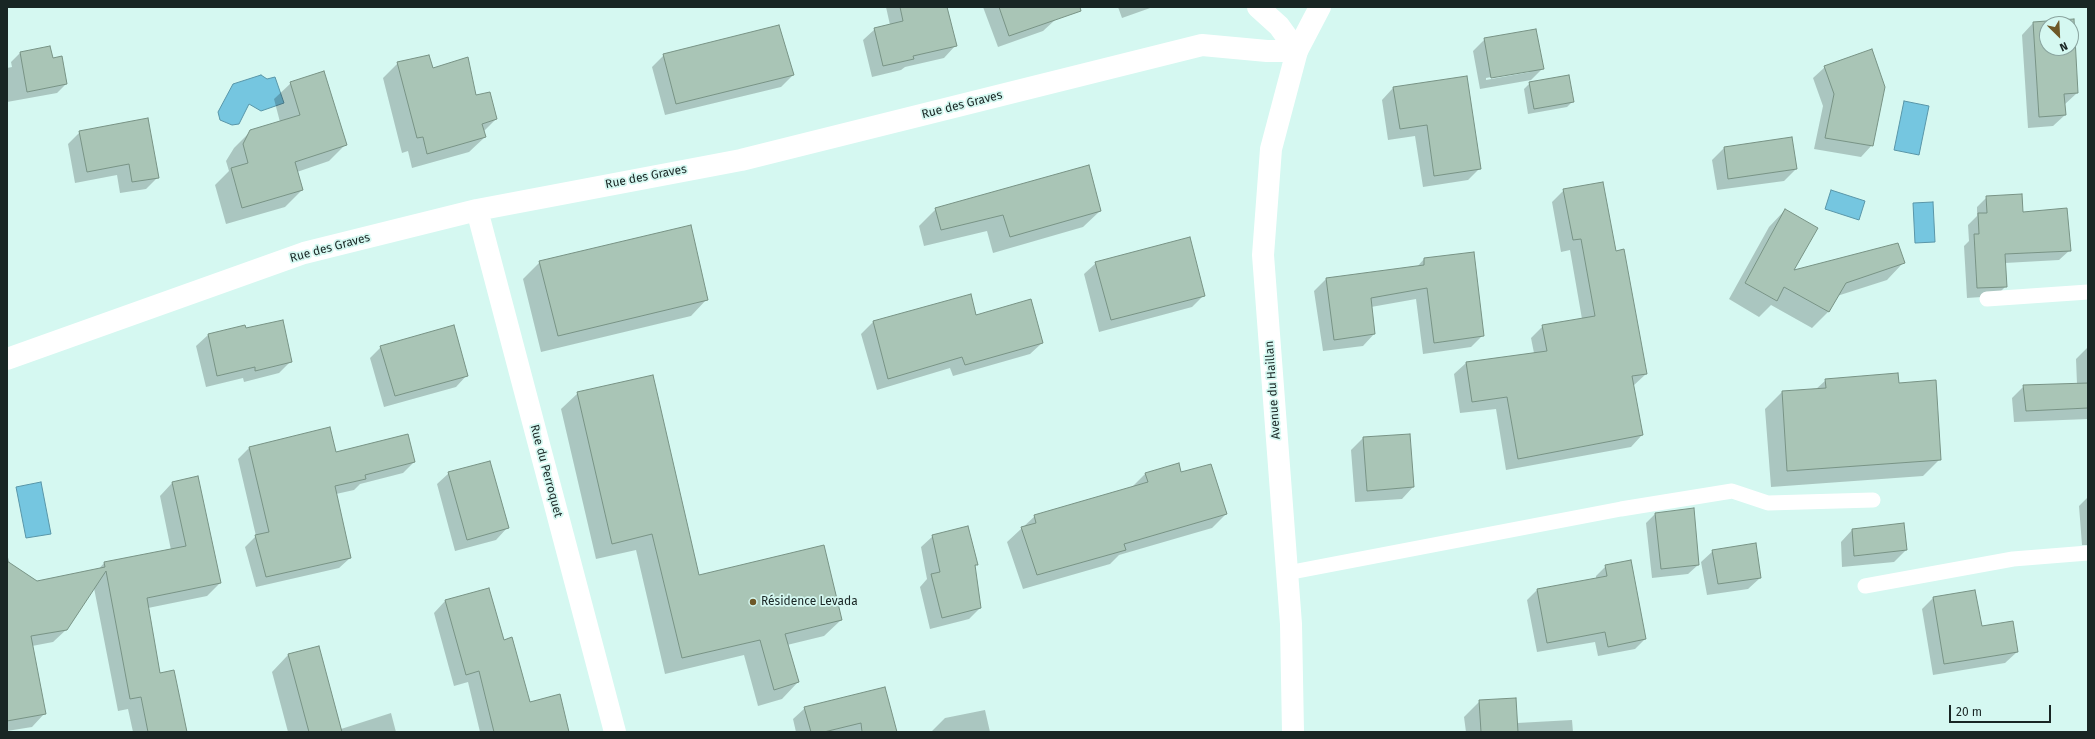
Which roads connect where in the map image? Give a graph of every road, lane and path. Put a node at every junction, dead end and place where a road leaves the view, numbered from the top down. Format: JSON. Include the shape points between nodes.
{"nodes":[{"id":1,"x":1258,"y":7,"type":"edge"},
{"id":2,"x":1320,"y":7,"type":"edge"},
{"id":3,"x":1296,"y":51,"type":"junction"},
{"id":4,"x":477,"y":210,"type":"junction"},
{"id":5,"x":2088,"y":292,"type":"edge"},
{"id":6,"x":1987,"y":299,"type":"dead end"},
{"id":7,"x":7,"y":359,"type":"edge"},
{"id":8,"x":1873,"y":500,"type":"dead end"},
{"id":9,"x":2088,"y":552,"type":"edge"},
{"id":10,"x":1287,"y":573,"type":"junction"},
{"id":11,"x":1865,"y":586,"type":"dead end"},
{"id":12,"x":615,"y":732,"type":"edge"},
{"id":13,"x":1293,"y":732,"type":"edge"}],
"edges":[{"from":1,"to":3,"type":"street","via":[[1279,26]]},
{"from":2,"to":3,"type":"street","name":"Avenue du Haillan"},
{"from":3,"to":4,"type":"street","name":"Rue des Graves","via":[[1202,45],[741,160]]},
{"from":3,"to":10,"type":"street","name":"Avenue du Haillan","via":[[1271,149],[1263,255]]},
{"from":4,"to":7,"type":"street","name":"Rue des Graves","via":[[304,253]]},
{"from":4,"to":12,"type":"street","name":"Rue du Perroquet"},
{"from":5,"to":6,"type":"lane"},
{"from":8,"to":10,"type":"lane","via":[[1768,503],[1732,491],[1622,509]]},
{"from":9,"to":11,"type":"lane","via":[[2013,559]]},
{"from":10,"to":13,"type":"street","name":"Avenue du Haillan","via":[[1291,624]]}]}
